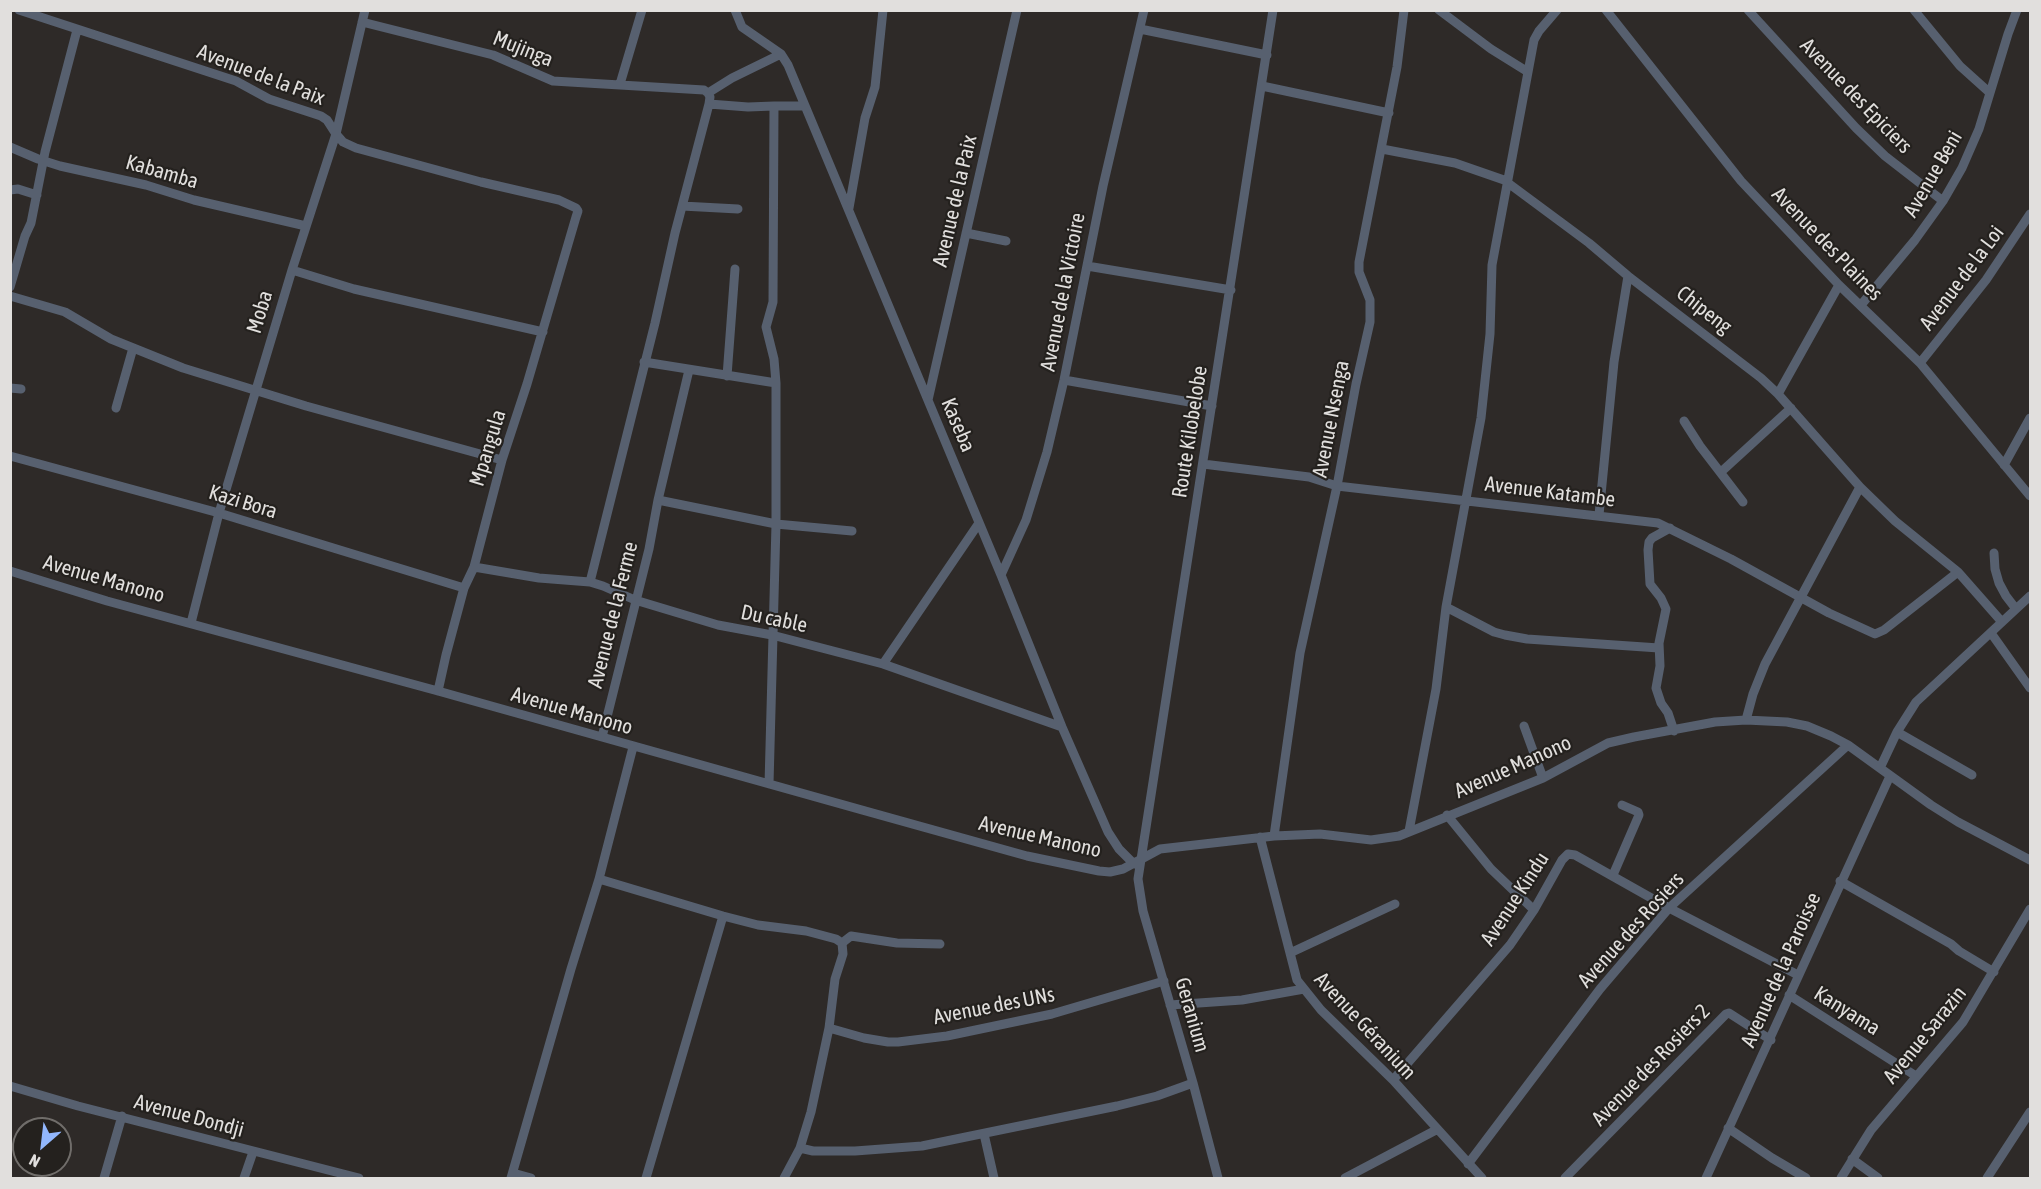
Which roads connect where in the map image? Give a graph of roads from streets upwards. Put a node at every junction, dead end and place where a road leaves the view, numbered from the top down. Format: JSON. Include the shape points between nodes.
{"nodes":[{"id":1,"x":18,"y":10,"type":"edge"},
{"id":2,"x":365,"y":10,"type":"edge"},
{"id":3,"x":642,"y":10,"type":"edge"},
{"id":4,"x":735,"y":10,"type":"edge"},
{"id":5,"x":883,"y":10,"type":"edge"},
{"id":6,"x":1017,"y":10,"type":"edge"},
{"id":7,"x":1144,"y":10,"type":"edge"},
{"id":8,"x":1274,"y":10,"type":"edge"},
{"id":9,"x":1404,"y":10,"type":"edge"},
{"id":10,"x":1439,"y":10,"type":"edge"},
{"id":11,"x":1557,"y":10,"type":"edge"},
{"id":12,"x":1606,"y":10,"type":"edge"},
{"id":13,"x":1748,"y":10,"type":"edge"},
{"id":14,"x":1914,"y":10,"type":"edge"},
{"id":15,"x":2017,"y":10,"type":"edge"},
{"id":16,"x":362,"y":22,"type":"junction"},
{"id":17,"x":1140,"y":29,"type":"junction"},
{"id":18,"x":77,"y":30,"type":"junction"},
{"id":19,"x":781,"y":54,"type":"junction"},
{"id":20,"x":1267,"y":55,"type":"junction"},
{"id":21,"x":1528,"y":72,"type":"junction"},
{"id":22,"x":620,"y":84,"type":"junction"},
{"id":23,"x":1262,"y":86,"type":"junction"},
{"id":24,"x":708,"y":93,"type":"junction"},
{"id":25,"x":1990,"y":93,"type":"junction"},
{"id":26,"x":709,"y":104,"type":"junction"},
{"id":27,"x":774,"y":106,"type":"junction"},
{"id":28,"x":805,"y":106,"type":"junction"},
{"id":29,"x":1389,"y":113,"type":"junction"},
{"id":30,"x":336,"y":134,"type":"junction"},
{"id":31,"x":10,"y":147,"type":"edge"},
{"id":32,"x":1382,"y":148,"type":"junction"},
{"id":33,"x":44,"y":161,"type":"junction"},
{"id":34,"x":1508,"y":183,"type":"junction"},
{"id":35,"x":10,"y":190,"type":"edge"},
{"id":36,"x":37,"y":195,"type":"junction"},
{"id":37,"x":1942,"y":201,"type":"junction"},
{"id":38,"x":682,"y":206,"type":"junction"},
{"id":39,"x":849,"y":208,"type":"junction"},
{"id":40,"x":738,"y":209,"type":"dead end"},
{"id":41,"x":2031,"y":214,"type":"edge"},
{"id":42,"x":576,"y":218,"type":"joint"},
{"id":43,"x":306,"y":226,"type":"junction"},
{"id":44,"x":966,"y":234,"type":"junction"},
{"id":45,"x":1006,"y":241,"type":"dead end"},
{"id":46,"x":14,"y":259,"type":"edge"},
{"id":47,"x":1087,"y":266,"type":"junction"},
{"id":48,"x":735,"y":269,"type":"dead end"},
{"id":49,"x":292,"y":270,"type":"junction"},
{"id":50,"x":1628,"y":276,"type":"junction"},
{"id":51,"x":1839,"y":285,"type":"junction"},
{"id":52,"x":10,"y":287,"type":"edge"},
{"id":53,"x":1231,"y":290,"type":"junction"},
{"id":54,"x":10,"y":296,"type":"edge"},
{"id":55,"x":1861,"y":305,"type":"junction"},
{"id":56,"x":543,"y":332,"type":"junction"},
{"id":57,"x":133,"y":348,"type":"junction"},
{"id":58,"x":644,"y":362,"type":"junction"},
{"id":59,"x":1920,"y":363,"type":"junction"},
{"id":60,"x":689,"y":370,"type":"junction"},
{"id":61,"x":727,"y":376,"type":"junction"},
{"id":62,"x":1064,"y":380,"type":"junction"},
{"id":63,"x":776,"y":383,"type":"junction"},
{"id":64,"x":10,"y":388,"type":"edge"},
{"id":65,"x":21,"y":389,"type":"dead end"},
{"id":66,"x":256,"y":392,"type":"junction"},
{"id":67,"x":1778,"y":394,"type":"junction"},
{"id":68,"x":928,"y":400,"type":"junction"},
{"id":69,"x":1212,"y":406,"type":"junction"},
{"id":70,"x":116,"y":408,"type":"dead end"},
{"id":71,"x":1791,"y":408,"type":"junction"},
{"id":72,"x":2031,"y":418,"type":"edge"},
{"id":73,"x":1684,"y":421,"type":"dead end"},
{"id":74,"x":10,"y":456,"type":"edge"},
{"id":75,"x":502,"y":460,"type":"junction"},
{"id":76,"x":1203,"y":464,"type":"junction"},
{"id":77,"x":2004,"y":465,"type":"junction"},
{"id":78,"x":1721,"y":472,"type":"junction"},
{"id":79,"x":1337,"y":486,"type":"junction"},
{"id":80,"x":1860,"y":487,"type":"junction"},
{"id":81,"x":2031,"y":496,"type":"edge"},
{"id":82,"x":658,"y":500,"type":"junction"},
{"id":83,"x":1465,"y":500,"type":"junction"},
{"id":84,"x":1743,"y":502,"type":"dead end"},
{"id":85,"x":219,"y":513,"type":"junction"},
{"id":86,"x":1599,"y":515,"type":"junction"},
{"id":87,"x":979,"y":523,"type":"junction"},
{"id":88,"x":776,"y":524,"type":"junction"},
{"id":89,"x":1670,"y":528,"type":"junction"},
{"id":90,"x":852,"y":531,"type":"dead end"},
{"id":91,"x":1994,"y":553,"type":"dead end"},
{"id":92,"x":474,"y":567,"type":"junction"},
{"id":93,"x":10,"y":571,"type":"edge"},
{"id":94,"x":1958,"y":572,"type":"junction"},
{"id":95,"x":1001,"y":575,"type":"junction"},
{"id":96,"x":590,"y":582,"type":"junction"},
{"id":97,"x":464,"y":588,"type":"junction"},
{"id":98,"x":2031,"y":596,"type":"edge"},
{"id":99,"x":1801,"y":599,"type":"junction"},
{"id":100,"x":635,"y":600,"type":"junction"},
{"id":101,"x":1446,"y":607,"type":"junction"},
{"id":102,"x":2016,"y":609,"type":"junction"},
{"id":103,"x":2002,"y":622,"type":"junction"},
{"id":104,"x":191,"y":624,"type":"junction"},
{"id":105,"x":1991,"y":633,"type":"junction"},
{"id":106,"x":772,"y":635,"type":"junction"},
{"id":107,"x":1659,"y":648,"type":"junction"},
{"id":108,"x":883,"y":664,"type":"junction"},
{"id":109,"x":2031,"y":688,"type":"edge"},
{"id":110,"x":438,"y":691,"type":"junction"},
{"id":111,"x":1746,"y":720,"type":"junction"},
{"id":112,"x":1524,"y":726,"type":"dead end"},
{"id":113,"x":1062,"y":727,"type":"junction"},
{"id":114,"x":1674,"y":731,"type":"junction"},
{"id":115,"x":1897,"y":732,"type":"junction"},
{"id":116,"x":602,"y":738,"type":"junction"},
{"id":117,"x":1848,"y":745,"type":"junction"},
{"id":118,"x":633,"y":747,"type":"junction"},
{"id":119,"x":1880,"y":768,"type":"junction"},
{"id":120,"x":1972,"y":775,"type":"dead end"},
{"id":121,"x":1890,"y":776,"type":"junction"},
{"id":122,"x":1543,"y":778,"type":"junction"},
{"id":123,"x":769,"y":784,"type":"junction"},
{"id":124,"x":1622,"y":806,"type":"dead end"},
{"id":125,"x":1447,"y":815,"type":"junction"},
{"id":126,"x":1409,"y":831,"type":"junction"},
{"id":127,"x":1274,"y":836,"type":"junction"},
{"id":128,"x":1260,"y":837,"type":"junction"},
{"id":129,"x":2031,"y":860,"type":"edge"},
{"id":130,"x":1137,"y":862,"type":"junction"},
{"id":131,"x":1613,"y":875,"type":"junction"},
{"id":132,"x":599,"y":879,"type":"junction"},
{"id":133,"x":1840,"y":881,"type":"junction"},
{"id":134,"x":1395,"y":904,"type":"dead end"},
{"id":135,"x":1669,"y":908,"type":"junction"},
{"id":136,"x":2031,"y":909,"type":"edge"},
{"id":137,"x":1534,"y":910,"type":"junction"},
{"id":138,"x":723,"y":916,"type":"junction"},
{"id":139,"x":842,"y":943,"type":"junction"},
{"id":140,"x":940,"y":944,"type":"dead end"},
{"id":141,"x":1290,"y":953,"type":"junction"},
{"id":142,"x":1994,"y":972,"type":"junction"},
{"id":143,"x":1798,"y":975,"type":"junction"},
{"id":144,"x":1164,"y":981,"type":"junction"},
{"id":145,"x":1304,"y":989,"type":"junction"},
{"id":146,"x":1789,"y":995,"type":"junction"},
{"id":147,"x":1170,"y":1005,"type":"junction"},
{"id":148,"x":829,"y":1028,"type":"junction"},
{"id":149,"x":1771,"y":1040,"type":"junction"},
{"id":150,"x":1916,"y":1076,"type":"junction"},
{"id":151,"x":1392,"y":1080,"type":"junction"},
{"id":152,"x":1193,"y":1083,"type":"junction"},
{"id":153,"x":10,"y":1086,"type":"edge"},
{"id":154,"x":2031,"y":1112,"type":"edge"},
{"id":155,"x":122,"y":1116,"type":"junction"},
{"id":156,"x":1728,"y":1128,"type":"junction"},
{"id":157,"x":1436,"y":1130,"type":"junction"},
{"id":158,"x":984,"y":1134,"type":"junction"},
{"id":159,"x":800,"y":1148,"type":"junction"},
{"id":160,"x":253,"y":1152,"type":"junction"},
{"id":161,"x":1852,"y":1159,"type":"junction"},
{"id":162,"x":1468,"y":1164,"type":"junction"},
{"id":163,"x":512,"y":1176,"type":"edge"},
{"id":164,"x":104,"y":1179,"type":"edge"},
{"id":165,"x":243,"y":1179,"type":"edge"},
{"id":166,"x":359,"y":1179,"type":"edge"},
{"id":167,"x":531,"y":1179,"type":"edge"},
{"id":168,"x":646,"y":1179,"type":"edge"},
{"id":169,"x":784,"y":1179,"type":"edge"},
{"id":170,"x":994,"y":1179,"type":"edge"},
{"id":171,"x":1218,"y":1179,"type":"edge"},
{"id":172,"x":1345,"y":1179,"type":"edge"},
{"id":173,"x":1482,"y":1179,"type":"edge"},
{"id":174,"x":1565,"y":1179,"type":"edge"},
{"id":175,"x":1706,"y":1179,"type":"edge"},
{"id":176,"x":1806,"y":1179,"type":"edge"},
{"id":177,"x":1841,"y":1179,"type":"edge"},
{"id":178,"x":1878,"y":1179,"type":"edge"},
{"id":179,"x":1987,"y":1179,"type":"edge"}],
"edges":[{"from":1,"to":18,"type":"street","name":"Avenue de la Paix"},
{"from":2,"to":16,"type":"street","name":"Moba"},
{"from":3,"to":22,"type":"street"},
{"from":4,"to":19,"type":"street","via":[[742,27]]},
{"from":5,"to":39,"type":"street","via":[[874,87]]},
{"from":6,"to":44,"type":"street","name":"Avenue de la Paix"},
{"from":7,"to":17,"type":"street","name":"Avenue de la Victoire"},
{"from":8,"to":20,"type":"street","name":"Route Kilobelobe"},
{"from":9,"to":29,"type":"street","name":"Avenue Nsenga"},
{"from":10,"to":21,"type":"street"},
{"from":11,"to":21,"type":"street","via":[[1535,37]]},
{"from":12,"to":51,"type":"street","name":"Avenue des Plaines","via":[[1741,181]]},
{"from":13,"to":37,"type":"street","name":"Avenue des Epiciers","via":[[1856,128]]},
{"from":14,"to":25,"type":"street","via":[[1960,66]]},
{"from":15,"to":25,"type":"street","name":"Avenue Beni"},
{"from":16,"to":22,"type":"street","name":"Mujinga","via":[[493,54],[554,81]]},
{"from":16,"to":30,"type":"street","name":"Moba"},
{"from":17,"to":20,"type":"street"},
{"from":17,"to":47,"type":"street","name":"Avenue de la Victoire"},
{"from":18,"to":30,"type":"street","name":"Avenue de la Paix","via":[[236,81],[279,104],[321,116]]},
{"from":18,"to":33,"type":"street"},
{"from":19,"to":24,"type":"street"},
{"from":19,"to":28,"type":"street","name":"Kaseba"},
{"from":20,"to":23,"type":"street","name":"Route Kilobelobe"},
{"from":21,"to":34,"type":"street"},
{"from":22,"to":24,"type":"street","name":"Mujinga"},
{"from":23,"to":29,"type":"street"},
{"from":23,"to":53,"type":"street","name":"Route Kilobelobe"},
{"from":24,"to":26,"type":"street"},
{"from":25,"to":37,"type":"street","name":"Avenue Beni","via":[[1962,168]]},
{"from":26,"to":27,"type":"street"},
{"from":26,"to":38,"type":"street"},
{"from":27,"to":28,"type":"street"},
{"from":27,"to":63,"type":"street","via":[[773,302],[766,327]]},
{"from":28,"to":39,"type":"street","name":"Kaseba"},
{"from":29,"to":32,"type":"street","name":"Avenue Nsenga"},
{"from":30,"to":42,"type":"street","name":"Avenue de la Paix","via":[[348,145],[368,152],[559,200],[576,208]]},
{"from":30,"to":43,"type":"street","name":"Moba"},
{"from":31,"to":33,"type":"street","name":"Kabamba"},
{"from":32,"to":34,"type":"street","name":"Chipeng","via":[[1455,163]]},
{"from":32,"to":79,"type":"street","name":"Avenue Nsenga","via":[[1359,267],[1370,300],[1370,322]]},
{"from":33,"to":36,"type":"street"},
{"from":33,"to":43,"type":"street","name":"Kabamba"},
{"from":34,"to":50,"type":"street","name":"Chipeng"},
{"from":34,"to":83,"type":"street","via":[[1492,266],[1491,334],[1481,418]]},
{"from":35,"to":36,"type":"street"},
{"from":36,"to":46,"type":"street","via":[[32,223]]},
{"from":37,"to":55,"type":"street","name":"Avenue Beni"},
{"from":38,"to":40,"type":"street"},
{"from":38,"to":58,"type":"street"},
{"from":39,"to":68,"type":"street","name":"Kaseba"},
{"from":41,"to":59,"type":"street","name":"Avenue de la Loi","via":[[1986,280]]},
{"from":42,"to":56,"type":"street","name":"Mpangula"},
{"from":43,"to":49,"type":"street","name":"Moba"},
{"from":44,"to":45,"type":"street"},
{"from":44,"to":68,"type":"street","name":"Avenue de la Paix"},
{"from":46,"to":52,"type":"street"},
{"from":47,"to":53,"type":"street"},
{"from":47,"to":62,"type":"street","name":"Avenue de la Victoire"},
{"from":48,"to":61,"type":"street"},
{"from":49,"to":56,"type":"street","via":[[354,289]]},
{"from":49,"to":66,"type":"street","name":"Moba"},
{"from":50,"to":67,"type":"street","name":"Chipeng","via":[[1712,338]]},
{"from":50,"to":86,"type":"street","via":[[1614,362]]},
{"from":51,"to":55,"type":"street","name":"Avenue des Plaines"},
{"from":51,"to":67,"type":"street"},
{"from":53,"to":69,"type":"street","name":"Route Kilobelobe"},
{"from":54,"to":57,"type":"street","via":[[65,312]]},
{"from":55,"to":59,"type":"street","name":"Avenue des Plaines"},
{"from":56,"to":75,"type":"street","name":"Mpangula"},
{"from":57,"to":66,"type":"street"},
{"from":57,"to":70,"type":"street"},
{"from":58,"to":60,"type":"street"},
{"from":58,"to":96,"type":"street"},
{"from":59,"to":77,"type":"street","name":"Avenue des Plaines"},
{"from":60,"to":61,"type":"street"},
{"from":60,"to":82,"type":"street","name":"Avenue de la Ferme"},
{"from":61,"to":63,"type":"street"},
{"from":62,"to":69,"type":"street"},
{"from":62,"to":95,"type":"street","name":"Avenue de la Victoire","via":[[1034,496]]},
{"from":63,"to":88,"type":"street"},
{"from":64,"to":65,"type":"street"},
{"from":66,"to":75,"type":"street"},
{"from":66,"to":85,"type":"street","name":"Moba"},
{"from":67,"to":71,"type":"street","name":"Chipeng"},
{"from":68,"to":87,"type":"street","name":"Kaseba"},
{"from":69,"to":76,"type":"street","name":"Route Kilobelobe"},
{"from":71,"to":78,"type":"street"},
{"from":71,"to":80,"type":"street","name":"Chipeng"},
{"from":72,"to":77,"type":"street"},
{"from":73,"to":78,"type":"street"},
{"from":74,"to":85,"type":"street","name":"Kazi Bora"},
{"from":75,"to":92,"type":"street","name":"Mpangula"},
{"from":76,"to":79,"type":"street","name":"Avenue Katambe","via":[[1310,477]]},
{"from":76,"to":130,"type":"street","name":"Route Kilobelobe"},
{"from":77,"to":81,"type":"street","name":"Avenue des Plaines"},
{"from":78,"to":84,"type":"street"},
{"from":79,"to":83,"type":"street","name":"Avenue Katambe"},
{"from":79,"to":127,"type":"street","name":"Avenue Nsenga","via":[[1300,653]]},
{"from":80,"to":94,"type":"street","name":"Chipeng"},
{"from":80,"to":99,"type":"street"},
{"from":82,"to":88,"type":"street"},
{"from":82,"to":100,"type":"street","name":"Avenue de la Ferme"},
{"from":83,"to":86,"type":"street","name":"Avenue Katambe"},
{"from":83,"to":101,"type":"street"},
{"from":85,"to":97,"type":"street","name":"Kazi Bora"},
{"from":85,"to":104,"type":"street","name":"Moba"},
{"from":86,"to":89,"type":"street","name":"Avenue Katambe"},
{"from":87,"to":95,"type":"street","name":"Kaseba"},
{"from":87,"to":108,"type":"street"},
{"from":88,"to":90,"type":"street"},
{"from":88,"to":106,"type":"street"},
{"from":89,"to":99,"type":"street","name":"Avenue Katambe"},
{"from":89,"to":107,"type":"street","via":[[1652,537],[1648,544],[1650,584],[1666,609]]},
{"from":91,"to":102,"type":"street","via":[[1999,583]]},
{"from":92,"to":96,"type":"street","name":"Du cable"},
{"from":92,"to":97,"type":"street","name":"Mpangula"},
{"from":93,"to":104,"type":"street","name":"Avenue Manono"},
{"from":94,"to":99,"type":"street","name":"Avenue Katambe","via":[[1875,634]]},
{"from":94,"to":103,"type":"street","name":"Chipeng"},
{"from":95,"to":113,"type":"street","name":"Kaseba"},
{"from":96,"to":100,"type":"street","name":"Du cable"},
{"from":97,"to":110,"type":"street","name":"Mpangula"},
{"from":98,"to":102,"type":"street"},
{"from":99,"to":111,"type":"street","via":[[1758,679]]},
{"from":100,"to":106,"type":"street","name":"Du cable","via":[[718,625]]},
{"from":100,"to":116,"type":"street","name":"Avenue de la Ferme"},
{"from":101,"to":107,"type":"street","via":[[1505,635]]},
{"from":101,"to":126,"type":"street","via":[[1436,689]]},
{"from":102,"to":103,"type":"street"},
{"from":103,"to":105,"type":"street"},
{"from":104,"to":110,"type":"street","name":"Avenue Manono"},
{"from":105,"to":109,"type":"street"},
{"from":105,"to":115,"type":"street","via":[[1916,702]]},
{"from":106,"to":108,"type":"street","name":"Du cable"},
{"from":106,"to":123,"type":"street"},
{"from":107,"to":114,"type":"street","via":[[1656,688]]},
{"from":108,"to":113,"type":"street","name":"Du cable"},
{"from":110,"to":116,"type":"street","name":"Avenue Manono"},
{"from":111,"to":114,"type":"street","name":"Avenue Manono"},
{"from":111,"to":117,"type":"street","name":"Avenue Manono","via":[[1807,726]]},
{"from":112,"to":122,"type":"street"},
{"from":113,"to":130,"type":"street","name":"Kaseba","via":[[1108,832],[1119,849]]},
{"from":114,"to":122,"type":"street","name":"Avenue Manono","via":[[1608,744]]},
{"from":115,"to":119,"type":"street"},
{"from":115,"to":120,"type":"street"},
{"from":116,"to":118,"type":"street","name":"Avenue Manono"},
{"from":117,"to":119,"type":"street","name":"Avenue Manono"},
{"from":117,"to":135,"type":"street","name":"Avenue des Rosiers"},
{"from":118,"to":123,"type":"street","name":"Avenue Manono"},
{"from":118,"to":132,"type":"street"},
{"from":119,"to":121,"type":"street","name":"Avenue Manono"},
{"from":121,"to":129,"type":"street","name":"Avenue Manono","via":[[1958,822]]},
{"from":121,"to":133,"type":"street","name":"Avenue de la Paroisse"},
{"from":122,"to":125,"type":"street","name":"Avenue Manono"},
{"from":123,"to":130,"type":"street","name":"Avenue Manono","via":[[1076,867],[1110,872]]},
{"from":124,"to":131,"type":"street","via":[[1639,815]]},
{"from":125,"to":126,"type":"street","name":"Avenue Manono"},
{"from":125,"to":137,"type":"street","via":[[1491,869]]},
{"from":126,"to":127,"type":"street","name":"Avenue Manono","via":[[1371,840],[1320,834]]},
{"from":127,"to":128,"type":"street","name":"Avenue Manono"},
{"from":128,"to":130,"type":"street","name":"Avenue Manono","via":[[1160,849]]},
{"from":128,"to":141,"type":"street","name":"Avenue Géranium"},
{"from":130,"to":144,"type":"street","name":"Geranium","via":[[1141,898]]},
{"from":131,"to":135,"type":"street","name":"Avenue Kindu"},
{"from":131,"to":137,"type":"street","name":"Avenue Kindu","via":[[1568,854]]},
{"from":132,"to":138,"type":"street"},
{"from":132,"to":163,"type":"street"},
{"from":133,"to":142,"type":"street"},
{"from":133,"to":143,"type":"street","name":"Avenue de la Paroisse"},
{"from":134,"to":141,"type":"street"},
{"from":135,"to":143,"type":"street","name":"Avenue Kindu"},
{"from":135,"to":162,"type":"street","name":"Avenue des Rosiers","via":[[1600,989]]},
{"from":136,"to":142,"type":"street","name":"Avenue Sarazin"},
{"from":137,"to":151,"type":"street","name":"Avenue Kindu","via":[[1502,954]]},
{"from":138,"to":139,"type":"street","via":[[806,931]]},
{"from":138,"to":168,"type":"street"},
{"from":139,"to":140,"type":"street","via":[[851,936]]},
{"from":139,"to":148,"type":"street"},
{"from":141,"to":145,"type":"street","name":"Avenue Géranium","via":[[1297,980]]},
{"from":142,"to":150,"type":"street","name":"Avenue Sarazin","via":[[1963,1022]]},
{"from":143,"to":146,"type":"street","name":"Avenue de la Paroisse"},
{"from":144,"to":147,"type":"street","name":"Geranium"},
{"from":144,"to":148,"type":"street","name":"Avenue des UNs","via":[[1052,1014],[947,1036],[888,1042]]},
{"from":145,"to":147,"type":"street","via":[[1242,1000]]},
{"from":145,"to":151,"type":"street","name":"Avenue Géranium"},
{"from":146,"to":149,"type":"street","name":"Avenue de la Paroisse"},
{"from":146,"to":150,"type":"street","name":"Kanyama"},
{"from":147,"to":152,"type":"street","name":"Geranium"},
{"from":148,"to":159,"type":"street"},
{"from":149,"to":156,"type":"street","name":"Avenue de la Paroisse"},
{"from":149,"to":174,"type":"street","name":"Avenue des Rosiers 2","via":[[1726,1014]]},
{"from":150,"to":161,"type":"street","name":"Avenue Sarazin"},
{"from":151,"to":157,"type":"street","name":"Avenue Géranium"},
{"from":152,"to":158,"type":"street","via":[[1157,1096]]},
{"from":152,"to":171,"type":"street","name":"Geranium"},
{"from":153,"to":155,"type":"street","name":"Avenue Dondji"},
{"from":154,"to":179,"type":"street"},
{"from":155,"to":160,"type":"street","name":"Avenue Dondji"},
{"from":155,"to":164,"type":"street"},
{"from":156,"to":175,"type":"street","name":"Avenue de la Paroisse"},
{"from":156,"to":176,"type":"street"},
{"from":157,"to":162,"type":"street","name":"Avenue Géranium"},
{"from":157,"to":172,"type":"street"},
{"from":158,"to":159,"type":"street","via":[[904,1148]]},
{"from":158,"to":170,"type":"street"},
{"from":159,"to":169,"type":"street"},
{"from":160,"to":165,"type":"street"},
{"from":160,"to":166,"type":"street","name":"Avenue Dondji"},
{"from":161,"to":177,"type":"street","name":"Avenue Sarazin"},
{"from":161,"to":178,"type":"street"},
{"from":162,"to":173,"type":"street","name":"Avenue Géranium"},
{"from":163,"to":167,"type":"street"}]}
